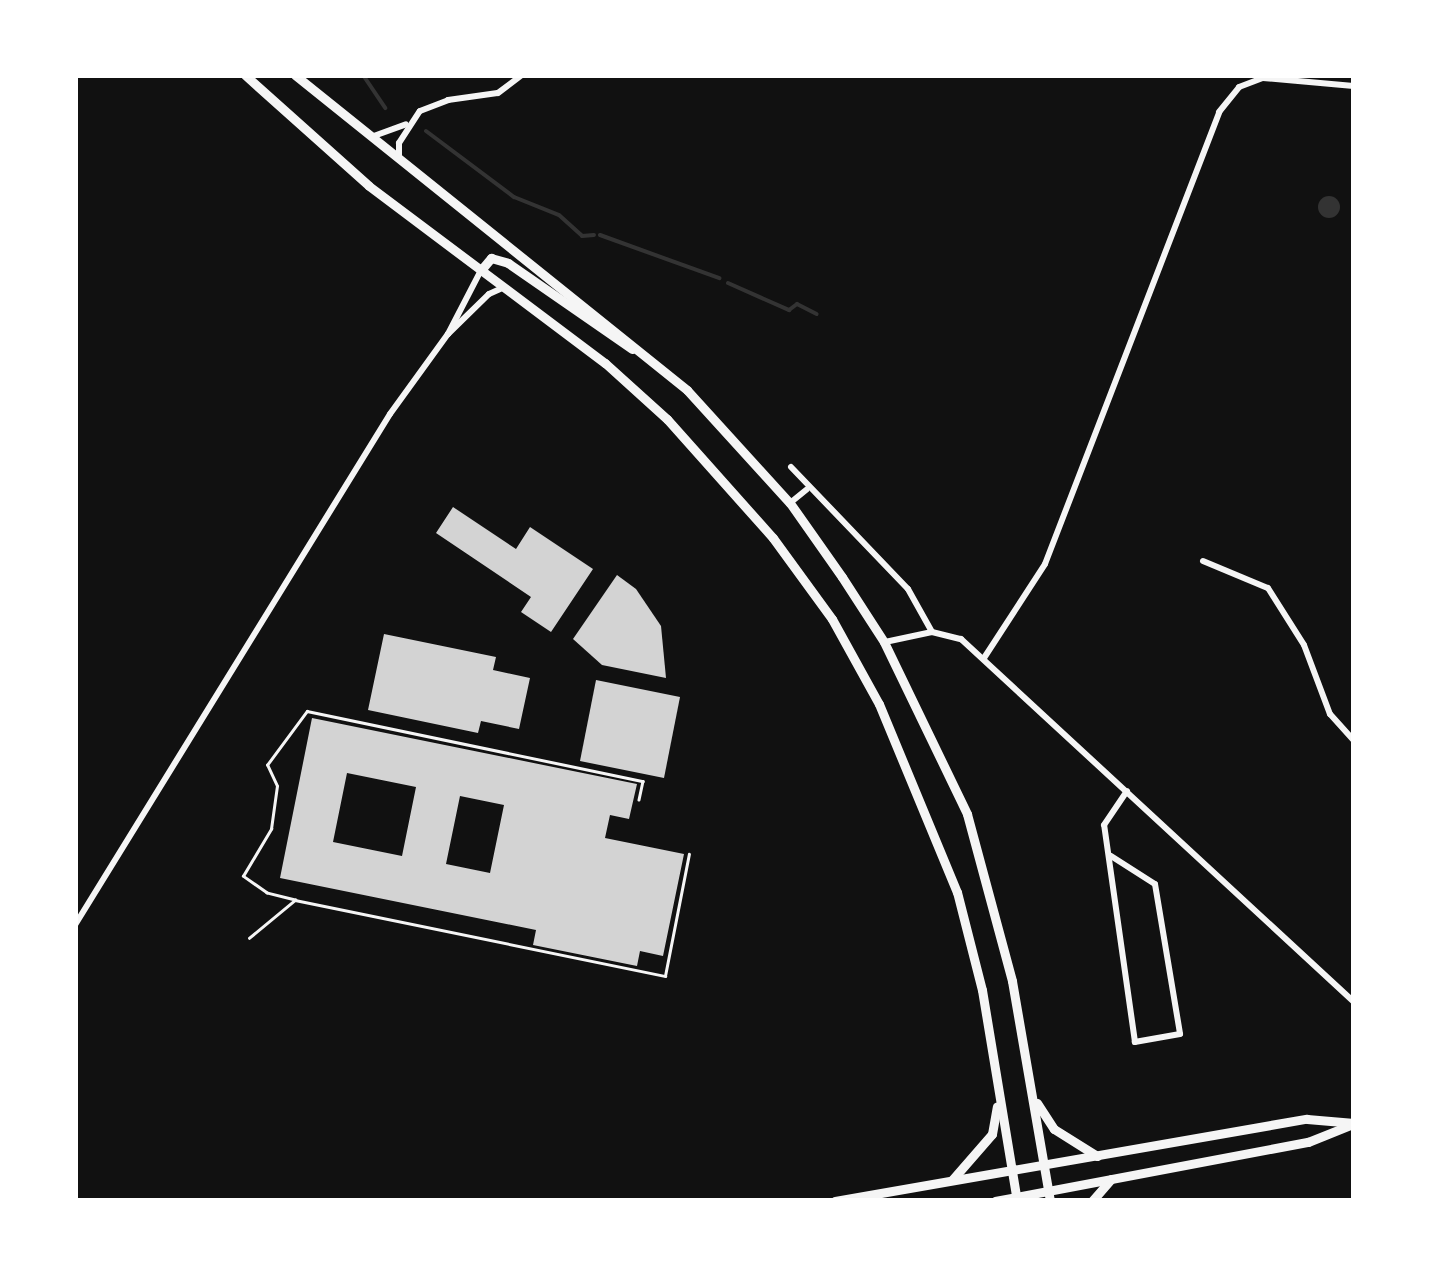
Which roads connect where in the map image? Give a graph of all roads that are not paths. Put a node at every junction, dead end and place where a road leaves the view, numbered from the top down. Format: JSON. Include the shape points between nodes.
{"nodes":[{"id":1,"x":245,"y":75,"type":"edge"},
{"id":2,"x":295,"y":75,"type":"edge"},
{"id":3,"x":522,"y":75,"type":"edge"},
{"id":4,"x":1354,"y":86,"type":"edge"},
{"id":5,"x":411,"y":121,"type":"junction"},
{"id":6,"x":370,"y":137,"type":"junction"},
{"id":7,"x":399,"y":159,"type":"junction"},
{"id":8,"x":481,"y":270,"type":"junction"},
{"id":9,"x":505,"y":287,"type":"junction"},
{"id":10,"x":448,"y":334,"type":"junction"},
{"id":11,"x":648,"y":357,"type":"junction"},
{"id":12,"x":790,"y":467,"type":"dead end"},
{"id":13,"x":806,"y":490,"type":"junction"},
{"id":14,"x":790,"y":502,"type":"junction"},
{"id":15,"x":1203,"y":561,"type":"dead end"},
{"id":16,"x":932,"y":632,"type":"junction"},
{"id":17,"x":884,"y":642,"type":"junction"},
{"id":18,"x":984,"y":658,"type":"junction"},
{"id":19,"x":1354,"y":740,"type":"edge"},
{"id":20,"x":1127,"y":791,"type":"junction"},
{"id":21,"x":1112,"y":856,"type":"junction"},
{"id":22,"x":75,"y":925,"type":"edge"},
{"id":23,"x":1354,"y":1002,"type":"edge"},
{"id":24,"x":1033,"y":1098,"type":"junction"},
{"id":25,"x":999,"y":1099,"type":"junction"},
{"id":26,"x":1354,"y":1123,"type":"edge"},
{"id":27,"x":1097,"y":1156,"type":"junction"},
{"id":28,"x":1044,"y":1165,"type":"junction"},
{"id":29,"x":1011,"y":1170,"type":"junction"},
{"id":30,"x":1111,"y":1179,"type":"junction"},
{"id":31,"x":952,"y":1180,"type":"junction"},
{"id":32,"x":1050,"y":1196,"type":"edge"},
{"id":33,"x":1016,"y":1199,"type":"edge"},
{"id":34,"x":835,"y":1201,"type":"edge"},
{"id":35,"x":995,"y":1201,"type":"edge"},
{"id":36,"x":1092,"y":1201,"type":"edge"}],
"edges":[{"from":1,"to":8,"type":"main road","via":[[369,186]]},
{"from":2,"to":6,"type":"main road"},
{"from":3,"to":5,"type":"street","via":[[498,93],[448,100]]},
{"from":4,"to":18,"type":"street","via":[[1263,78],[1240,87],[1219,112],[1045,564]]},
{"from":5,"to":6,"type":"street"},
{"from":5,"to":7,"type":"street","via":[[398,143]]},
{"from":6,"to":7,"type":"main road"},
{"from":7,"to":11,"type":"main road"},
{"from":8,"to":9,"type":"main road"},
{"from":8,"to":10,"type":"street"},
{"from":8,"to":11,"type":"main road","via":[[491,258],[508,263],[610,338]]},
{"from":9,"to":10,"type":"street"},
{"from":9,"to":25,"type":"main road","via":[[667,419],[774,538],[832,619],[879,704],[957,892]]},
{"from":10,"to":22,"type":"street","via":[[390,414]]},
{"from":11,"to":14,"type":"main road","via":[[730,432]]},
{"from":12,"to":13,"type":"street"},
{"from":13,"to":14,"type":"street"},
{"from":13,"to":16,"type":"street","via":[[908,588]]},
{"from":14,"to":17,"type":"main road"},
{"from":15,"to":19,"type":"street","via":[[1268,588],[1304,645],[1330,714]]},
{"from":16,"to":17,"type":"street"},
{"from":16,"to":18,"type":"street","via":[[961,639]]},
{"from":17,"to":24,"type":"main road","via":[[959,793],[978,849]]},
{"from":18,"to":20,"type":"street"},
{"from":20,"to":21,"type":"street","via":[[1106,814]]},
{"from":20,"to":23,"type":"street"},
{"from":21,"to":21,"type":"street","via":[[1108,878],[1134,1042],[1180,1034],[1155,884]]},
{"from":24,"to":27,"type":"main road","via":[[1054,1129]]},
{"from":24,"to":28,"type":"main road"},
{"from":25,"to":29,"type":"main road"},
{"from":25,"to":31,"type":"main road","via":[[992,1134]]},
{"from":26,"to":27,"type":"main road","via":[[1307,1119]]},
{"from":26,"to":30,"type":"main road","via":[[1308,1142]]},
{"from":27,"to":28,"type":"main road"},
{"from":28,"to":29,"type":"main road"},
{"from":28,"to":32,"type":"main road"},
{"from":29,"to":31,"type":"main road"},
{"from":29,"to":33,"type":"main road"},
{"from":30,"to":32,"type":"main road"},
{"from":30,"to":36,"type":"main road"},
{"from":31,"to":34,"type":"main road"},
{"from":32,"to":33,"type":"main road"},
{"from":33,"to":35,"type":"main road"}]}
